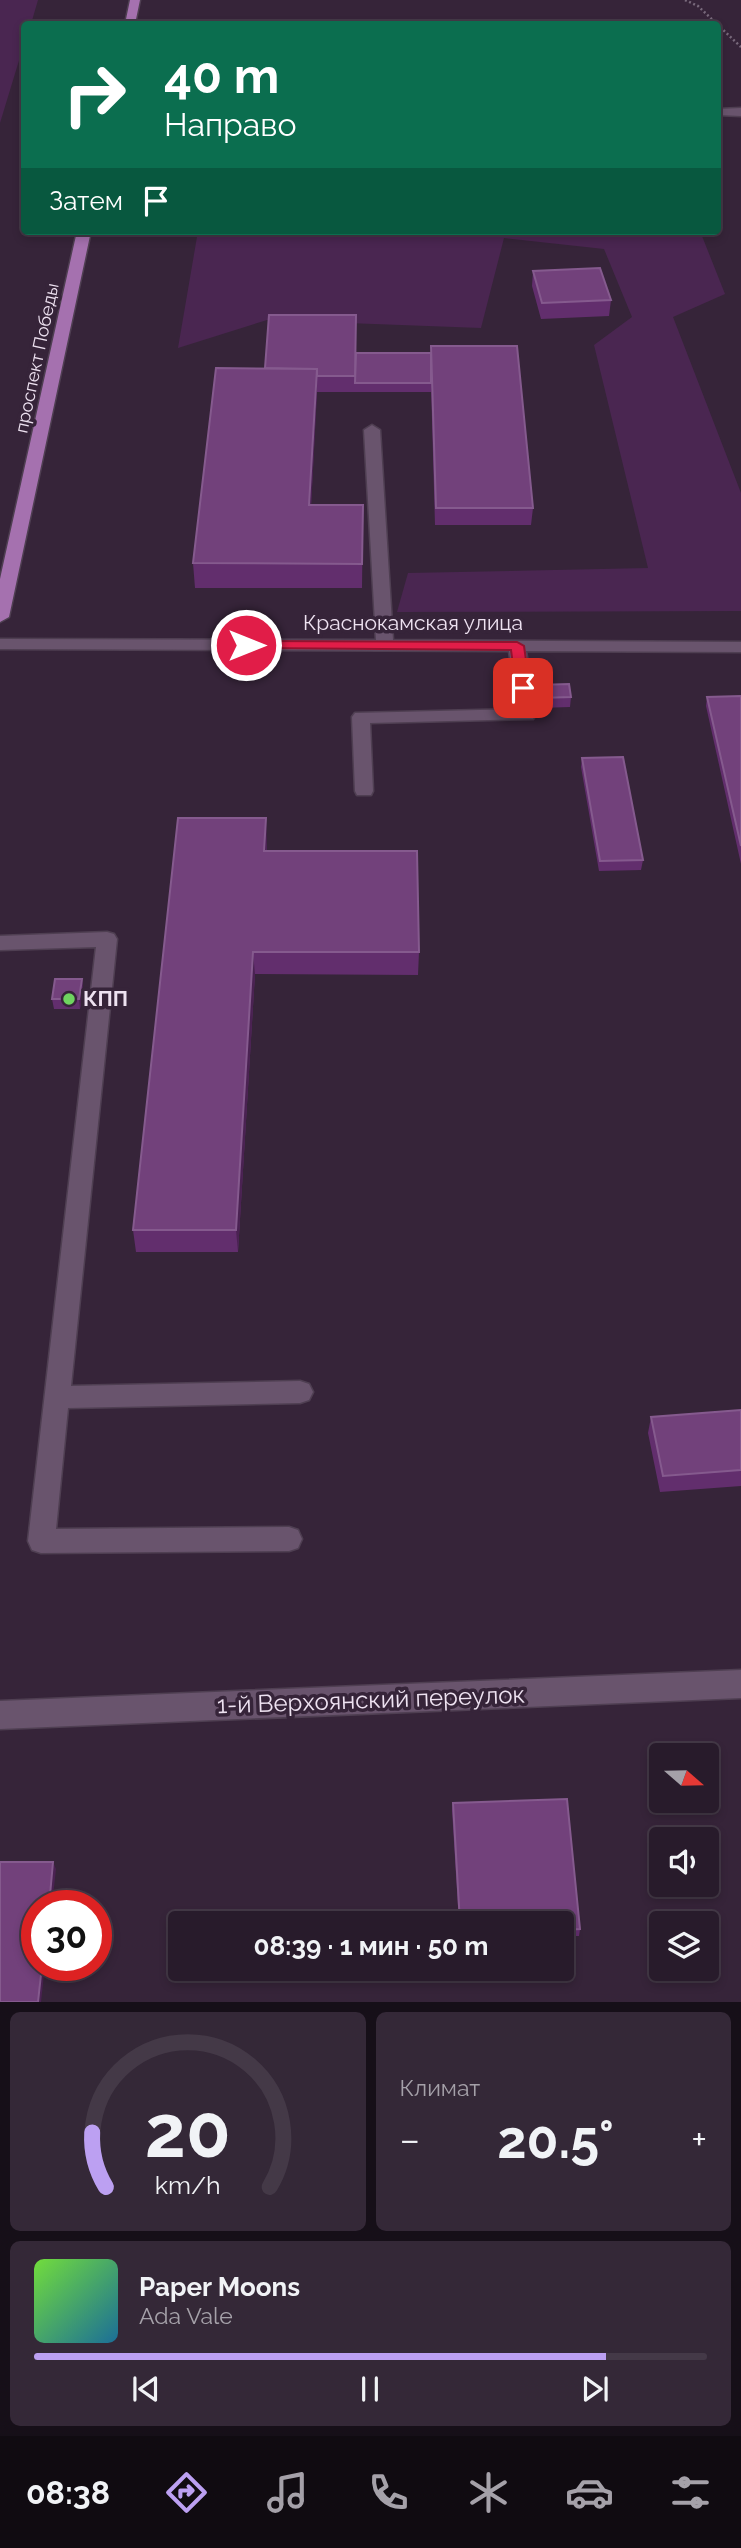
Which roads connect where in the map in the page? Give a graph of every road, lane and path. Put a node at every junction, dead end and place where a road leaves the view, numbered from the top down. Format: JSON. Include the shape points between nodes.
{"nodes":[{"id":1,"x":135,"y":0,"type":"edge"},
{"id":2,"x":685,"y":0,"type":"edge"},
{"id":3,"x":131,"y":21,"type":"edge"},
{"id":4,"x":714,"y":21,"type":"edge"},
{"id":5,"x":721,"y":28,"type":"edge"},
{"id":6,"x":741,"y":47,"type":"edge"},
{"id":7,"x":721,"y":112,"type":"edge"},
{"id":8,"x":741,"y":112,"type":"edge"},
{"id":9,"x":83,"y":235,"type":"edge"},
{"id":10,"x":372,"y":430,"type":"dead end"},
{"id":11,"x":0,"y":617,"type":"edge"},
{"id":12,"x":0,"y":644,"type":"edge"},
{"id":13,"x":385,"y":645,"type":"junction"},
{"id":14,"x":517,"y":646,"type":"junction"},
{"id":15,"x":741,"y":647,"type":"edge"},
{"id":16,"x":363,"y":791,"type":"dead end"},
{"id":17,"x":0,"y":943,"type":"edge"},
{"id":18,"x":300,"y":1392,"type":"dead end"},
{"id":19,"x":57,"y":1397,"type":"junction"},
{"id":20,"x":289,"y":1539,"type":"dead end"},
{"id":21,"x":740,"y":1691,"type":"edge"},
{"id":22,"x":0,"y":1715,"type":"edge"}],
"edges":[{"from":1,"to":3,"type":"main road"},
{"from":2,"to":4,"type":"path"},
{"from":5,"to":6,"type":"path"},
{"from":7,"to":8,"type":"street"},
{"from":9,"to":11,"type":"main road","name":"проспект Победы"},
{"from":10,"to":13,"type":"street"},
{"from":12,"to":13,"type":"street","name":"Краснокамская улица"},
{"from":13,"to":14,"type":"street","name":"Краснокамская улица"},
{"from":14,"to":15,"type":"street","name":"Краснокамская улица"},
{"from":14,"to":16,"type":"street","via":[[527,715],[361,718]]},
{"from":17,"to":19,"type":"street","via":[[107,939]]},
{"from":18,"to":19,"type":"street"},
{"from":19,"to":20,"type":"street","via":[[41,1541]]},
{"from":21,"to":22,"type":"street","name":"1-й Верхоянский переулок"}]}
